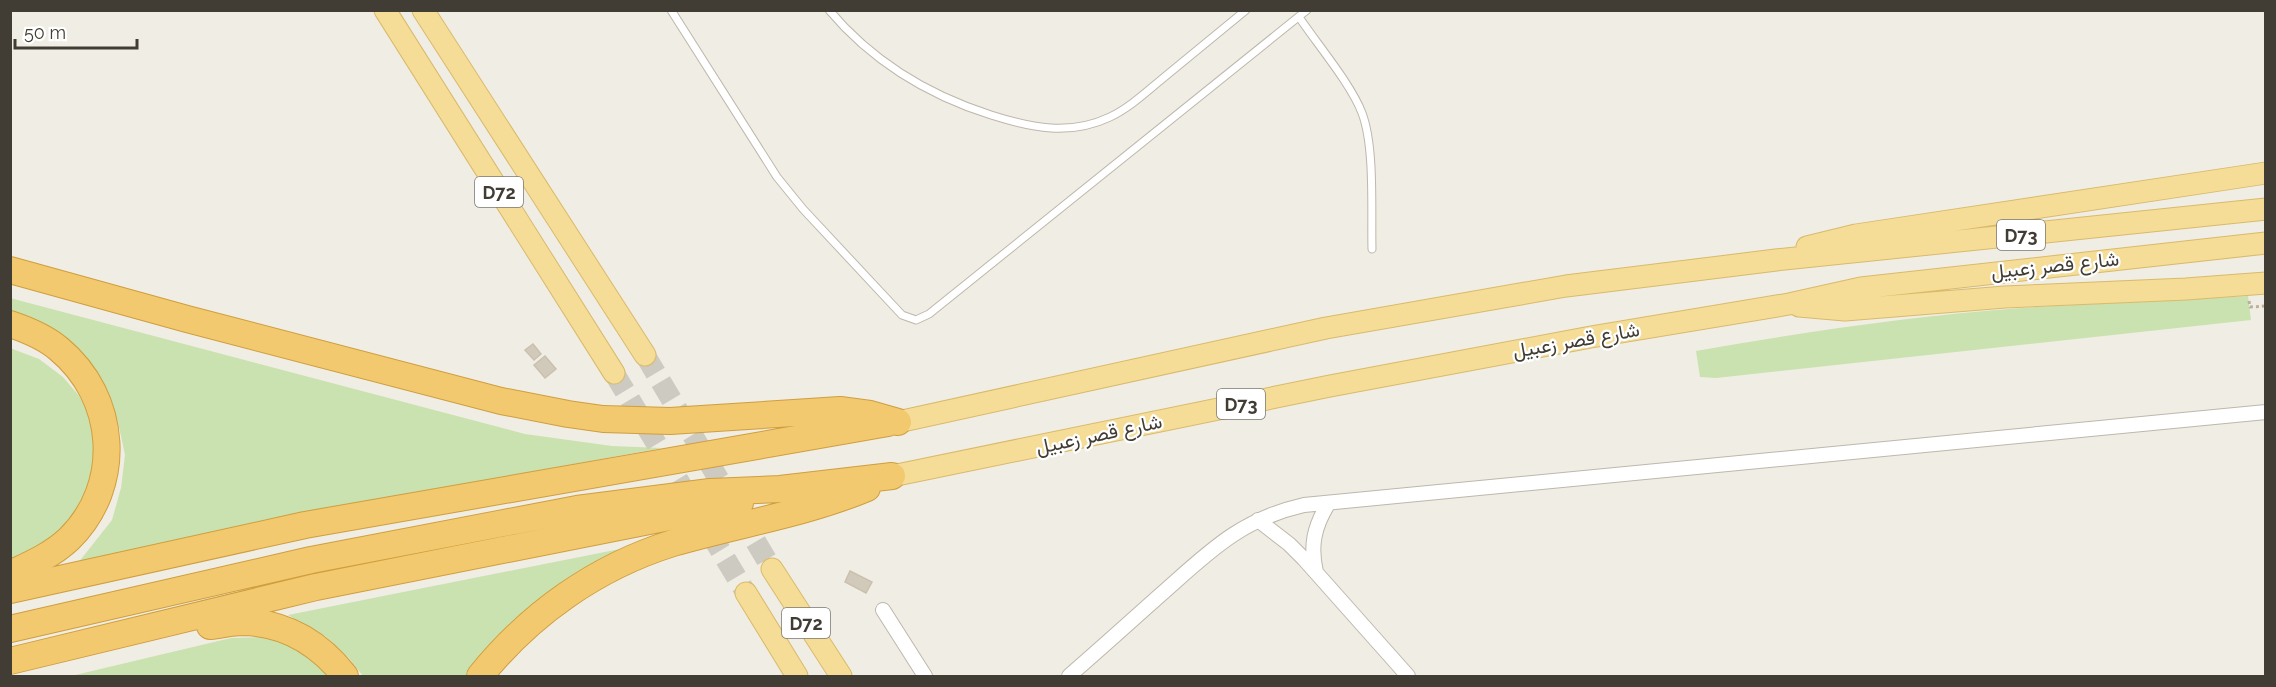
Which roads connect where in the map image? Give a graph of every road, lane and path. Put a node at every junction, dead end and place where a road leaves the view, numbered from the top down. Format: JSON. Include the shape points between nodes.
{"nodes":[{"id":1,"x":385,"y":10,"type":"edge"},
{"id":2,"x":423,"y":10,"type":"edge"},
{"id":3,"x":671,"y":10,"type":"edge"},
{"id":4,"x":829,"y":10,"type":"edge"},
{"id":5,"x":1246,"y":10,"type":"edge"},
{"id":6,"x":1307,"y":10,"type":"edge"},
{"id":7,"x":1299,"y":17,"type":"junction"},
{"id":8,"x":2265,"y":173,"type":"edge"},
{"id":9,"x":2265,"y":209,"type":"edge"},
{"id":10,"x":2265,"y":243,"type":"edge"},
{"id":11,"x":1372,"y":249,"type":"dead end"},
{"id":12,"x":1776,"y":260,"type":"junction"},
{"id":13,"x":10,"y":270,"type":"edge"},
{"id":14,"x":2265,"y":283,"type":"edge"},
{"id":15,"x":1790,"y":304,"type":"junction"},
{"id":16,"x":10,"y":324,"type":"edge"},
{"id":17,"x":645,"y":355,"type":"tunnel mouth"},
{"id":18,"x":614,"y":373,"type":"tunnel mouth"},
{"id":19,"x":2265,"y":412,"type":"edge"},
{"id":20,"x":898,"y":422,"type":"junction"},
{"id":21,"x":892,"y":476,"type":"junction"},
{"id":22,"x":780,"y":489,"type":"junction"},
{"id":23,"x":1328,"y":504,"type":"junction"},
{"id":24,"x":1258,"y":520,"type":"junction"},
{"id":25,"x":772,"y":569,"type":"tunnel mouth"},
{"id":26,"x":10,"y":574,"type":"edge"},
{"id":27,"x":1317,"y":574,"type":"junction"},
{"id":28,"x":10,"y":590,"type":"edge"},
{"id":29,"x":746,"y":593,"type":"tunnel mouth"},
{"id":30,"x":883,"y":610,"type":"dead end"},
{"id":31,"x":10,"y":629,"type":"edge"},
{"id":32,"x":117,"y":635,"type":"junction"},
{"id":33,"x":10,"y":661,"type":"edge"},
{"id":34,"x":484,"y":672,"type":"edge"},
{"id":35,"x":345,"y":676,"type":"edge"},
{"id":36,"x":797,"y":676,"type":"edge"},
{"id":37,"x":841,"y":676,"type":"edge"},
{"id":38,"x":925,"y":676,"type":"edge"},
{"id":39,"x":1069,"y":676,"type":"edge"},
{"id":40,"x":1408,"y":676,"type":"edge"}],
"edges":[{"from":1,"to":18,"type":"main road","number":"D72"},
{"from":2,"to":17,"type":"main road","number":"D72"},
{"from":3,"to":7,"type":"lane","via":[[788,191],[902,315],[916,320],[929,314]]},
{"from":4,"to":5,"type":"lane","via":[[878,58],[929,90],[965,107],[1028,127],[1062,129],[1096,123],[1127,108]]},
{"from":6,"to":7,"type":"lane"},
{"from":7,"to":11,"type":"lane","via":[[1355,99],[1366,124]]},
{"from":8,"to":12,"type":"main road","via":[[1835,239]]},
{"from":9,"to":12,"type":"main road","name":"شارع قصر زعبيل","number":"D73"},
{"from":10,"to":15,"type":"main road","name":"شارع قصر زعبيل","number":"D73","via":[[1861,288]]},
{"from":12,"to":20,"type":"main road","name":"شارع قصر زعبيل","number":"D73","via":[[1566,286],[1326,328]]},
{"from":13,"to":20,"type":"highway","via":[[501,401],[568,414],[669,421],[840,410]]},
{"from":14,"to":15,"type":"main road","via":[[1845,310]]},
{"from":15,"to":21,"type":"main road","name":"شارع قصر زعبيل","number":"D73","via":[[1342,384]]},
{"from":16,"to":26,"type":"highway","via":[[60,349],[83,376],[99,405],[108,436],[106,469],[97,499],[79,527],[55,550]]},
{"from":19,"to":23,"type":"street"},
{"from":20,"to":28,"type":"highway","via":[[304,525]]},
{"from":21,"to":22,"type":"highway"},
{"from":21,"to":34,"type":"highway","via":[[821,506],[672,544],[630,560],[554,603],[520,631]]},
{"from":22,"to":31,"type":"highway","via":[[710,492],[577,509],[311,560]]},
{"from":22,"to":32,"type":"highway","via":[[720,508],[316,587]]},
{"from":23,"to":24,"type":"street","via":[[1288,509]]},
{"from":23,"to":27,"type":"street","via":[[1313,538]]},
{"from":24,"to":27,"type":"street","via":[[1289,544]]},
{"from":24,"to":39,"type":"street","via":[[1219,543]]},
{"from":25,"to":37,"type":"main road","number":"D72"},
{"from":27,"to":40,"type":"street"},
{"from":29,"to":36,"type":"main road","number":"D72"},
{"from":30,"to":38,"type":"street"},
{"from":32,"to":33,"type":"highway"},
{"from":32,"to":35,"type":"highway","via":[[240,622],[266,624],[312,643]]}]}
